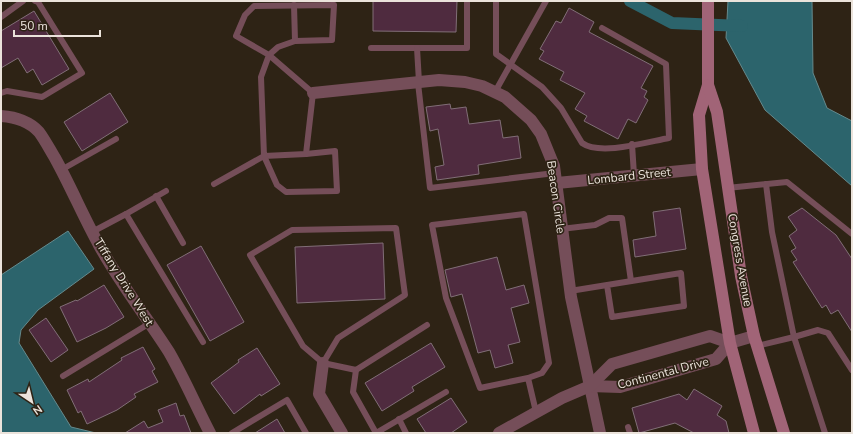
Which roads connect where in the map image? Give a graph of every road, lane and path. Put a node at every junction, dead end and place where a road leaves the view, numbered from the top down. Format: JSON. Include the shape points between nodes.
{"nodes":[{"id":1,"x":23,"y":1,"type":"edge"},
{"id":2,"x":35,"y":1,"type":"edge"},
{"id":3,"x":467,"y":1,"type":"edge"},
{"id":4,"x":496,"y":1,"type":"edge"},
{"id":5,"x":546,"y":1,"type":"edge"},
{"id":6,"x":708,"y":1,"type":"edge"},
{"id":7,"x":294,"y":5,"type":"junction"},
{"id":8,"x":1,"y":17,"type":"edge"},
{"id":9,"x":602,"y":28,"type":"dead end"},
{"id":10,"x":295,"y":41,"type":"junction"},
{"id":11,"x":371,"y":48,"type":"dead end"},
{"id":12,"x":417,"y":48,"type":"junction"},
{"id":13,"x":269,"y":55,"type":"junction"},
{"id":14,"x":510,"y":65,"type":"junction"},
{"id":15,"x":419,"y":82,"type":"junction"},
{"id":16,"x":708,"y":85,"type":"junction"},
{"id":17,"x":495,"y":92,"type":"junction"},
{"id":18,"x":1,"y":93,"type":"edge"},
{"id":19,"x":313,"y":93,"type":"junction"},
{"id":20,"x":1,"y":116,"type":"edge"},
{"id":21,"x":116,"y":139,"type":"dead end"},
{"id":22,"x":632,"y":144,"type":"junction"},
{"id":23,"x":306,"y":154,"type":"junction"},
{"id":24,"x":264,"y":156,"type":"junction"},
{"id":25,"x":702,"y":169,"type":"junction"},
{"id":26,"x":61,"y":170,"type":"junction"},
{"id":27,"x":634,"y":175,"type":"junction"},
{"id":28,"x":556,"y":178,"type":"junction"},
{"id":29,"x":214,"y":184,"type":"dead end"},
{"id":30,"x":766,"y":184,"type":"junction"},
{"id":31,"x":727,"y":188,"type":"junction"},
{"id":32,"x":166,"y":191,"type":"dead end"},
{"id":33,"x":156,"y":196,"type":"junction"},
{"id":34,"x":126,"y":214,"type":"junction"},
{"id":35,"x":562,"y":229,"type":"junction"},
{"id":36,"x":92,"y":232,"type":"junction"},
{"id":37,"x":852,"y":234,"type":"edge"},
{"id":38,"x":182,"y":243,"type":"dead end"},
{"id":39,"x":631,"y":281,"type":"junction"},
{"id":40,"x":607,"y":285,"type":"junction"},
{"id":41,"x":570,"y":291,"type":"junction"},
{"id":42,"x":150,"y":323,"type":"junction"},
{"id":43,"x":427,"y":325,"type":"dead end"},
{"id":44,"x":794,"y":337,"type":"junction"},
{"id":45,"x":756,"y":341,"type":"junction"},
{"id":46,"x":203,"y":342,"type":"dead end"},
{"id":47,"x":730,"y":343,"type":"junction"},
{"id":48,"x":323,"y":363,"type":"junction"},
{"id":49,"x":356,"y":370,"type":"junction"},
{"id":50,"x":852,"y":370,"type":"edge"},
{"id":51,"x":63,"y":376,"type":"dead end"},
{"id":52,"x":528,"y":378,"type":"junction"},
{"id":53,"x":590,"y":386,"type":"junction"},
{"id":54,"x":446,"y":392,"type":"dead end"},
{"id":55,"x":536,"y":412,"type":"junction"},
{"id":56,"x":398,"y":419,"type":"junction"},
{"id":57,"x":210,"y":433,"type":"edge"},
{"id":58,"x":232,"y":433,"type":"edge"},
{"id":59,"x":306,"y":433,"type":"edge"},
{"id":60,"x":342,"y":433,"type":"edge"},
{"id":61,"x":406,"y":433,"type":"edge"},
{"id":62,"x":499,"y":433,"type":"edge"},
{"id":63,"x":600,"y":433,"type":"edge"},
{"id":64,"x":754,"y":433,"type":"edge"},
{"id":65,"x":784,"y":433,"type":"edge"},
{"id":66,"x":825,"y":433,"type":"edge"}],
"edges":[{"from":1,"to":8,"type":"lane"},
{"from":2,"to":18,"type":"lane","via":[[82,73],[42,97],[7,91]]},
{"from":3,"to":12,"type":"lane","via":[[467,48]]},
{"from":4,"to":14,"type":"lane","via":[[496,54]]},
{"from":5,"to":14,"type":"lane"},
{"from":6,"to":16,"type":"street","name":"Congress Avenue"},
{"from":7,"to":10,"type":"lane"},
{"from":7,"to":10,"type":"lane","via":[[334,5],[332,40]]},
{"from":7,"to":13,"type":"lane","via":[[254,6],[245,15],[236,36]]},
{"from":9,"to":22,"type":"lane","via":[[666,64],[669,138]]},
{"from":10,"to":13,"type":"lane","via":[[278,47]]},
{"from":11,"to":12,"type":"lane"},
{"from":12,"to":15,"type":"lane"},
{"from":13,"to":19,"type":"lane"},
{"from":13,"to":24,"type":"lane","via":[[261,77]]},
{"from":14,"to":17,"type":"lane"},
{"from":14,"to":22,"type":"lane","via":[[542,87],[561,108],[584,145],[601,148]]},
{"from":15,"to":17,"type":"street","name":"Beacon Circle","via":[[465,82]]},
{"from":15,"to":19,"type":"street","name":"Beacon Circle"},
{"from":15,"to":28,"type":"lane","via":[[430,188]]},
{"from":16,"to":25,"type":"street","name":"Congress Avenue","via":[[699,115]]},
{"from":16,"to":31,"type":"street","name":"Congress Avenue","via":[[717,112]]},
{"from":17,"to":28,"type":"street","name":"Beacon Circle","via":[[519,108],[531,120],[549,150]]},
{"from":19,"to":23,"type":"lane"},
{"from":20,"to":26,"type":"street","name":"Tiffany Drive West","via":[[17,118],[38,132]]},
{"from":21,"to":26,"type":"lane"},
{"from":22,"to":27,"type":"lane"},
{"from":23,"to":24,"type":"lane"},
{"from":23,"to":24,"type":"lane","via":[[335,151],[337,191],[286,192],[278,186]]},
{"from":24,"to":29,"type":"lane"},
{"from":25,"to":27,"type":"street","name":"Lombard Street"},
{"from":25,"to":47,"type":"street","name":"Congress Avenue"},
{"from":26,"to":36,"type":"street","name":"Tiffany Drive West"},
{"from":27,"to":28,"type":"street","name":"Lombard Street"},
{"from":28,"to":35,"type":"street","name":"Beacon Circle"},
{"from":30,"to":31,"type":"lane"},
{"from":30,"to":37,"type":"lane","via":[[787,182]]},
{"from":30,"to":44,"type":"lane","via":[[772,232]]},
{"from":31,"to":45,"type":"street","name":"Congress Avenue","via":[[740,276]]},
{"from":32,"to":33,"type":"lane"},
{"from":33,"to":34,"type":"lane"},
{"from":33,"to":38,"type":"lane"},
{"from":34,"to":36,"type":"lane"},
{"from":34,"to":46,"type":"lane"},
{"from":35,"to":39,"type":"lane","via":[[596,225],[609,218],[622,218]]},
{"from":35,"to":41,"type":"street","name":"Beacon Circle"},
{"from":36,"to":42,"type":"street","name":"Tiffany Drive West","via":[[120,280]]},
{"from":39,"to":40,"type":"lane"},
{"from":39,"to":40,"type":"lane","via":[[681,273],[684,306],[612,317]]},
{"from":40,"to":41,"type":"lane"},
{"from":41,"to":53,"type":"street","name":"Beacon Circle"},
{"from":42,"to":51,"type":"lane"},
{"from":42,"to":57,"type":"street","name":"Tiffany Drive West","via":[[188,387]]},
{"from":43,"to":49,"type":"lane"},
{"from":44,"to":45,"type":"lane"},
{"from":44,"to":50,"type":"lane","via":[[818,330],[828,333]]},
{"from":44,"to":66,"type":"lane"},
{"from":45,"to":47,"type":"street"},
{"from":45,"to":65,"type":"street","name":"Congress Avenue"},
{"from":47,"to":53,"type":"street","name":"Continental Drive","via":[[716,359],[620,387]]},
{"from":47,"to":53,"type":"street","name":"Continental Drive","via":[[710,336],[612,364]]},
{"from":47,"to":64,"type":"street","name":"Congress Avenue"},
{"from":48,"to":48,"type":"lane","via":[[338,338],[405,295],[396,228],[292,230],[250,255],[303,346]]},
{"from":48,"to":49,"type":"lane"},
{"from":48,"to":60,"type":"street","via":[[319,394]]},
{"from":49,"to":56,"type":"lane","via":[[353,392],[376,432]]},
{"from":52,"to":52,"type":"lane","via":[[542,373],[549,363],[524,214],[432,224],[446,298],[480,388]]},
{"from":52,"to":55,"type":"lane"},
{"from":53,"to":55,"type":"street","name":"Continental Drive"},
{"from":53,"to":63,"type":"street","name":"Beacon Circle"},
{"from":54,"to":56,"type":"lane"},
{"from":55,"to":62,"type":"street","name":"Continental Drive"},
{"from":56,"to":61,"type":"lane"},
{"from":58,"to":59,"type":"lane","via":[[287,400]]}]}
